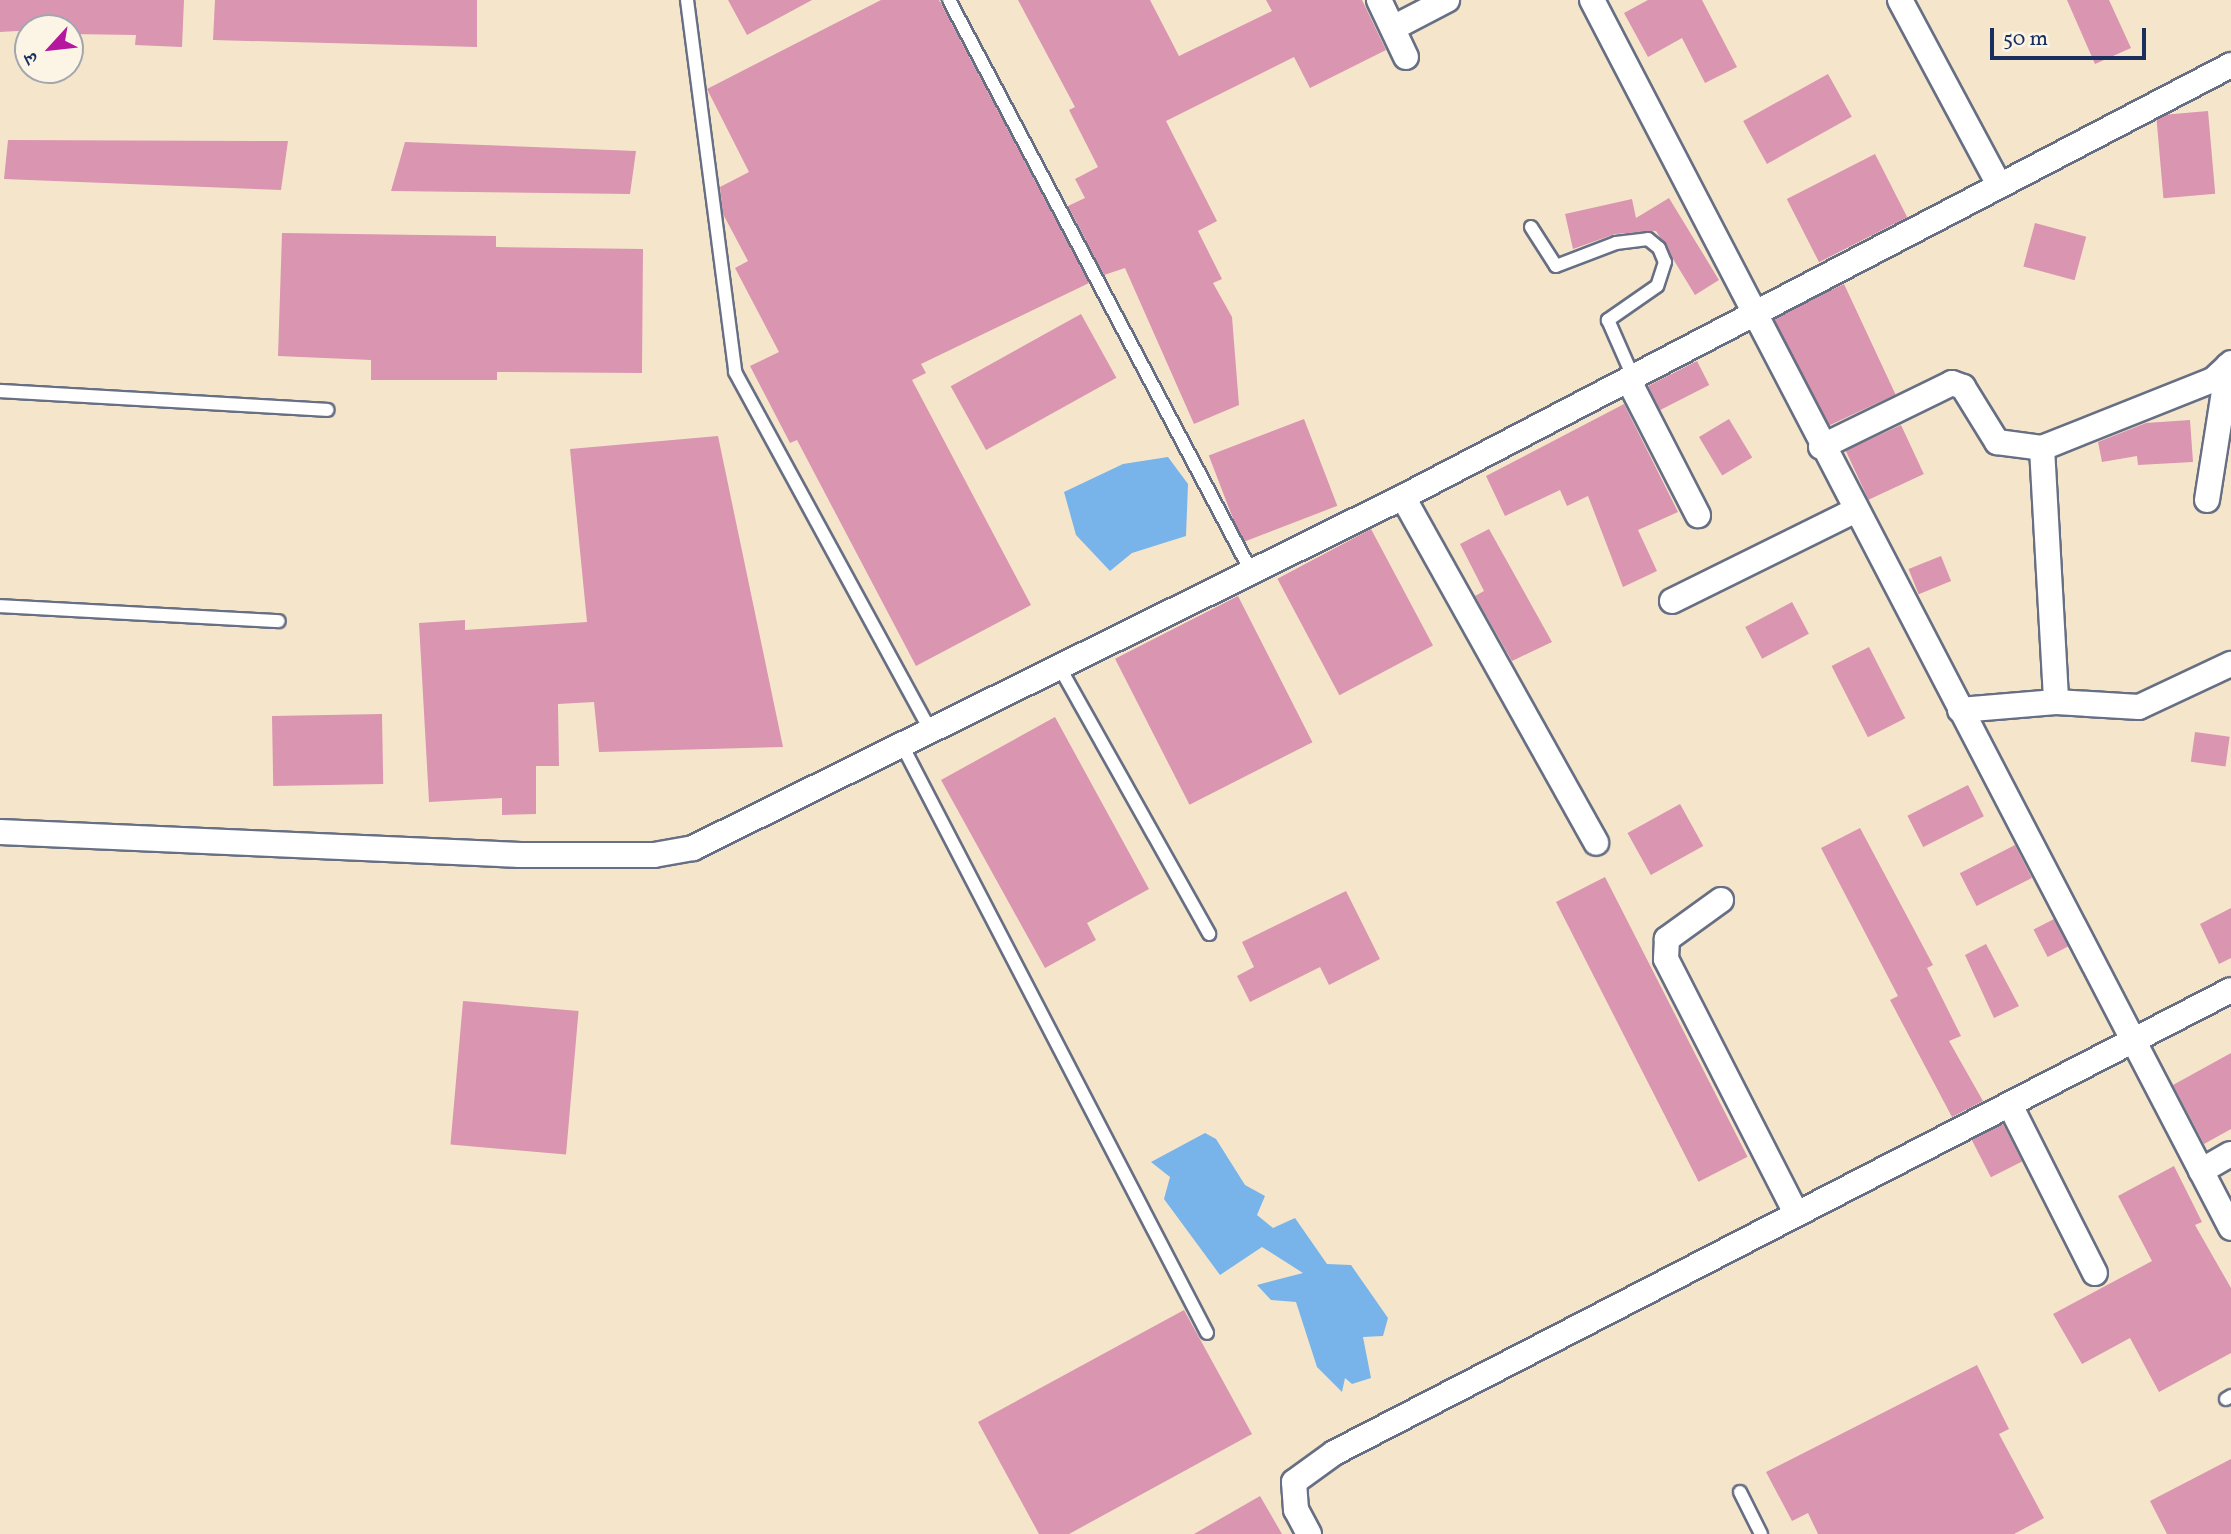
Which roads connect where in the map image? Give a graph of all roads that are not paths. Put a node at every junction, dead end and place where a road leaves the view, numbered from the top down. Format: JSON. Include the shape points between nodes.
{"nodes":[{"id":1,"x":687,"y":0,"type":"edge"},
{"id":2,"x":949,"y":0,"type":"edge"},
{"id":3,"x":1379,"y":0,"type":"edge"},
{"id":4,"x":1447,"y":0,"type":"edge"},
{"id":5,"x":1592,"y":0,"type":"edge"},
{"id":6,"x":1900,"y":0,"type":"edge"},
{"id":7,"x":1393,"y":28,"type":"junction"},
{"id":8,"x":1406,"y":57,"type":"dead end"},
{"id":9,"x":2231,"y":65,"type":"edge"},
{"id":10,"x":1998,"y":183,"type":"junction"},
{"id":11,"x":1531,"y":227,"type":"dead end"},
{"id":12,"x":1753,"y":318,"type":"junction"},
{"id":13,"x":2230,"y":365,"type":"edge"},
{"id":14,"x":1631,"y":380,"type":"junction"},
{"id":15,"x":0,"y":391,"type":"edge"},
{"id":16,"x":327,"y":410,"type":"dead end"},
{"id":17,"x":1821,"y":447,"type":"junction"},
{"id":18,"x":2042,"y":448,"type":"junction"},
{"id":19,"x":1403,"y":497,"type":"junction"},
{"id":20,"x":2207,"y":500,"type":"dead end"},
{"id":21,"x":1854,"y":511,"type":"junction"},
{"id":22,"x":1698,"y":515,"type":"dead end"},
{"id":23,"x":1251,"y":571,"type":"junction"},
{"id":24,"x":1672,"y":601,"type":"dead end"},
{"id":25,"x":0,"y":606,"type":"edge"},
{"id":26,"x":279,"y":621,"type":"dead end"},
{"id":27,"x":2231,"y":664,"type":"edge"},
{"id":28,"x":1060,"y":668,"type":"junction"},
{"id":29,"x":2056,"y":702,"type":"junction"},
{"id":30,"x":1960,"y":710,"type":"junction"},
{"id":31,"x":932,"y":733,"type":"junction"},
{"id":32,"x":903,"y":747,"type":"junction"},
{"id":33,"x":0,"y":832,"type":"edge"},
{"id":34,"x":1596,"y":843,"type":"dead end"},
{"id":35,"x":1721,"y":900,"type":"dead end"},
{"id":36,"x":1209,"y":934,"type":"dead end"},
{"id":37,"x":2231,"y":990,"type":"edge"},
{"id":38,"x":2134,"y":1044,"type":"junction"},
{"id":39,"x":2011,"y":1107,"type":"junction"},
{"id":40,"x":2231,"y":1154,"type":"edge"},
{"id":41,"x":2201,"y":1171,"type":"junction"},
{"id":42,"x":1796,"y":1213,"type":"junction"},
{"id":43,"x":2231,"y":1228,"type":"edge"},
{"id":44,"x":2095,"y":1273,"type":"dead end"},
{"id":45,"x":1207,"y":1333,"type":"dead end"},
{"id":46,"x":1740,"y":1492,"type":"dead end"},
{"id":47,"x":1309,"y":1534,"type":"edge"},
{"id":48,"x":1761,"y":1534,"type":"edge"}],
"edges":[{"from":1,"to":31,"type":"lane","via":[[735,372]]},
{"from":2,"to":23,"type":"lane"},
{"from":3,"to":7,"type":"street"},
{"from":4,"to":7,"type":"street"},
{"from":5,"to":12,"type":"street"},
{"from":6,"to":10,"type":"street"},
{"from":7,"to":8,"type":"street"},
{"from":9,"to":10,"type":"street"},
{"from":10,"to":12,"type":"street"},
{"from":11,"to":14,"type":"lane","via":[[1556,265],[1638,239],[1659,248],[1665,262],[1657,286],[1608,320]]},
{"from":12,"to":14,"type":"street"},
{"from":12,"to":17,"type":"street"},
{"from":13,"to":18,"type":"street","via":[[2213,380]]},
{"from":13,"to":20,"type":"street"},
{"from":14,"to":19,"type":"street"},
{"from":14,"to":22,"type":"street"},
{"from":15,"to":16,"type":"lane"},
{"from":17,"to":18,"type":"street","via":[[1952,383],[1963,387],[1997,442]]},
{"from":17,"to":21,"type":"street"},
{"from":18,"to":29,"type":"street"},
{"from":19,"to":23,"type":"street"},
{"from":19,"to":34,"type":"street"},
{"from":21,"to":24,"type":"street"},
{"from":21,"to":30,"type":"street"},
{"from":23,"to":28,"type":"street"},
{"from":25,"to":26,"type":"lane"},
{"from":27,"to":29,"type":"street","via":[[2139,707]]},
{"from":28,"to":31,"type":"street"},
{"from":28,"to":36,"type":"lane"},
{"from":29,"to":30,"type":"street"},
{"from":30,"to":38,"type":"street"},
{"from":31,"to":32,"type":"street"},
{"from":32,"to":33,"type":"street","via":[[744,827],[693,848],[654,855],[520,855]]},
{"from":32,"to":45,"type":"lane"},
{"from":35,"to":42,"type":"street","via":[[1667,939],[1666,959],[1674,985]]},
{"from":37,"to":38,"type":"street"},
{"from":38,"to":39,"type":"street"},
{"from":38,"to":41,"type":"street"},
{"from":39,"to":42,"type":"street"},
{"from":39,"to":44,"type":"street"},
{"from":40,"to":41,"type":"street"},
{"from":41,"to":43,"type":"street"},
{"from":42,"to":47,"type":"street","via":[[1303,1471],[1292,1494]]},
{"from":46,"to":48,"type":"lane"}]}
